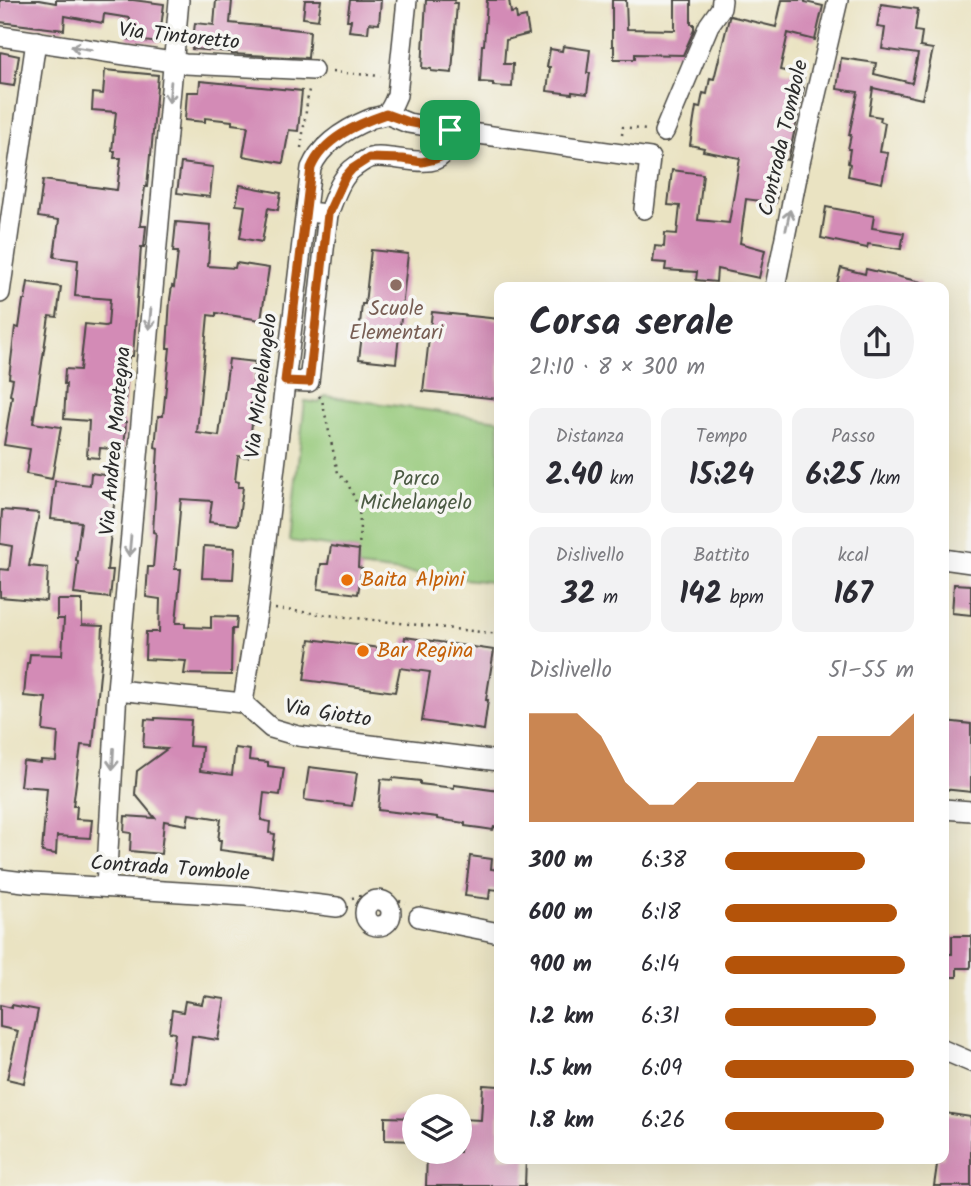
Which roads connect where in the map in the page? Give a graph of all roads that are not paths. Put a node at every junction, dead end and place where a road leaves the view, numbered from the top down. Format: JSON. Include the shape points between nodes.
{"nodes":[{"id":1,"x":179,"y":0,"type":"edge"},
{"id":2,"x":407,"y":0,"type":"edge"},
{"id":3,"x":722,"y":0,"type":"edge"},
{"id":4,"x":838,"y":0,"type":"edge"},
{"id":5,"x":0,"y":36,"type":"edge"},
{"id":6,"x":36,"y":41,"type":"junction"},
{"id":7,"x":172,"y":62,"type":"junction"},
{"id":8,"x":313,"y":70,"type":"road end"},
{"id":9,"x":386,"y":114,"type":"junction"},
{"id":10,"x":450,"y":130,"type":"junction"},
{"id":11,"x":664,"y":132,"type":"road end"},
{"id":12,"x":644,"y":209,"type":"dead end"},
{"id":13,"x":306,"y":212,"type":"junction"},
{"id":14,"x":328,"y":214,"type":"junction"},
{"id":15,"x":776,"y":282,"type":"edge"},
{"id":16,"x":0,"y":293,"type":"edge"},
{"id":17,"x":285,"y":381,"type":"junction"},
{"id":18,"x":949,"y":560,"type":"edge"},
{"id":19,"x":971,"y":563,"type":"edge"},
{"id":20,"x":117,"y":690,"type":"junction"},
{"id":21,"x":243,"y":703,"type":"junction"},
{"id":22,"x":494,"y":760,"type":"edge"},
{"id":23,"x":949,"y":809,"type":"edge"},
{"id":24,"x":971,"y":811,"type":"edge"},
{"id":25,"x":0,"y":879,"type":"edge"},
{"id":26,"x":106,"y":887,"type":"junction"},
{"id":27,"x":379,"y":902,"type":"junction"},
{"id":28,"x":337,"y":907,"type":"junction"},
{"id":29,"x":419,"y":917,"type":"junction"},
{"id":30,"x":376,"y":924,"type":"junction"},
{"id":31,"x":494,"y":932,"type":"edge"},
{"id":32,"x":949,"y":1053,"type":"edge"},
{"id":33,"x":971,"y":1062,"type":"edge"}],
"edges":[{"from":1,"to":7,"type":"street","name":"Via Andrea Mantegna"},
{"from":2,"to":9,"type":"street","via":[[397,95]]},
{"from":3,"to":11,"type":"street"},
{"from":15,"to":4,"type":"street","name":"Contrada Tombole","one_way":true},
{"from":5,"to":6,"type":"street","name":"Via Tintoretto"},
{"from":7,"to":6,"type":"street","name":"Via Tintoretto","one_way":true},
{"from":6,"to":16,"type":"street"},
{"from":7,"to":8,"type":"street","name":"Via Tintoretto"},
{"from":7,"to":20,"type":"street","name":"Via Andrea Mantegna","one_way":true},
{"from":9,"to":10,"type":"street"},
{"from":9,"to":13,"type":"street","name":"Via Michelangelo","via":[[347,131],[316,156]]},
{"from":10,"to":12,"type":"street","via":[[650,158]]},
{"from":10,"to":14,"type":"street","via":[[448,142],[435,159],[369,158],[352,169]]},
{"from":13,"to":14,"type":"street"},
{"from":13,"to":17,"type":"street","name":"Via Michelangelo"},
{"from":14,"to":17,"type":"street","via":[[309,382]]},
{"from":17,"to":21,"type":"street","name":"Via Michelangelo"},
{"from":18,"to":19,"type":"street"},
{"from":20,"to":21,"type":"street"},
{"from":20,"to":26,"type":"street","name":"Via Andrea Mantegna","one_way":true},
{"from":21,"to":22,"type":"street","name":"Via Giotto","via":[[271,728],[298,736]]},
{"from":23,"to":24,"type":"street"},
{"from":25,"to":26,"type":"street","name":"Contrada Tombole"},
{"from":26,"to":28,"type":"street","name":"Contrada Tombole"},
{"from":27,"to":28,"type":"street","name":"Contrada Tombole"},
{"from":27,"to":29,"type":"street"},
{"from":27,"to":30,"type":"street","via":[[365,915]]},
{"from":28,"to":30,"type":"street","name":"Contrada Tombole"},
{"from":29,"to":30,"type":"street"},
{"from":29,"to":31,"type":"street"},
{"from":32,"to":33,"type":"street"}]}
